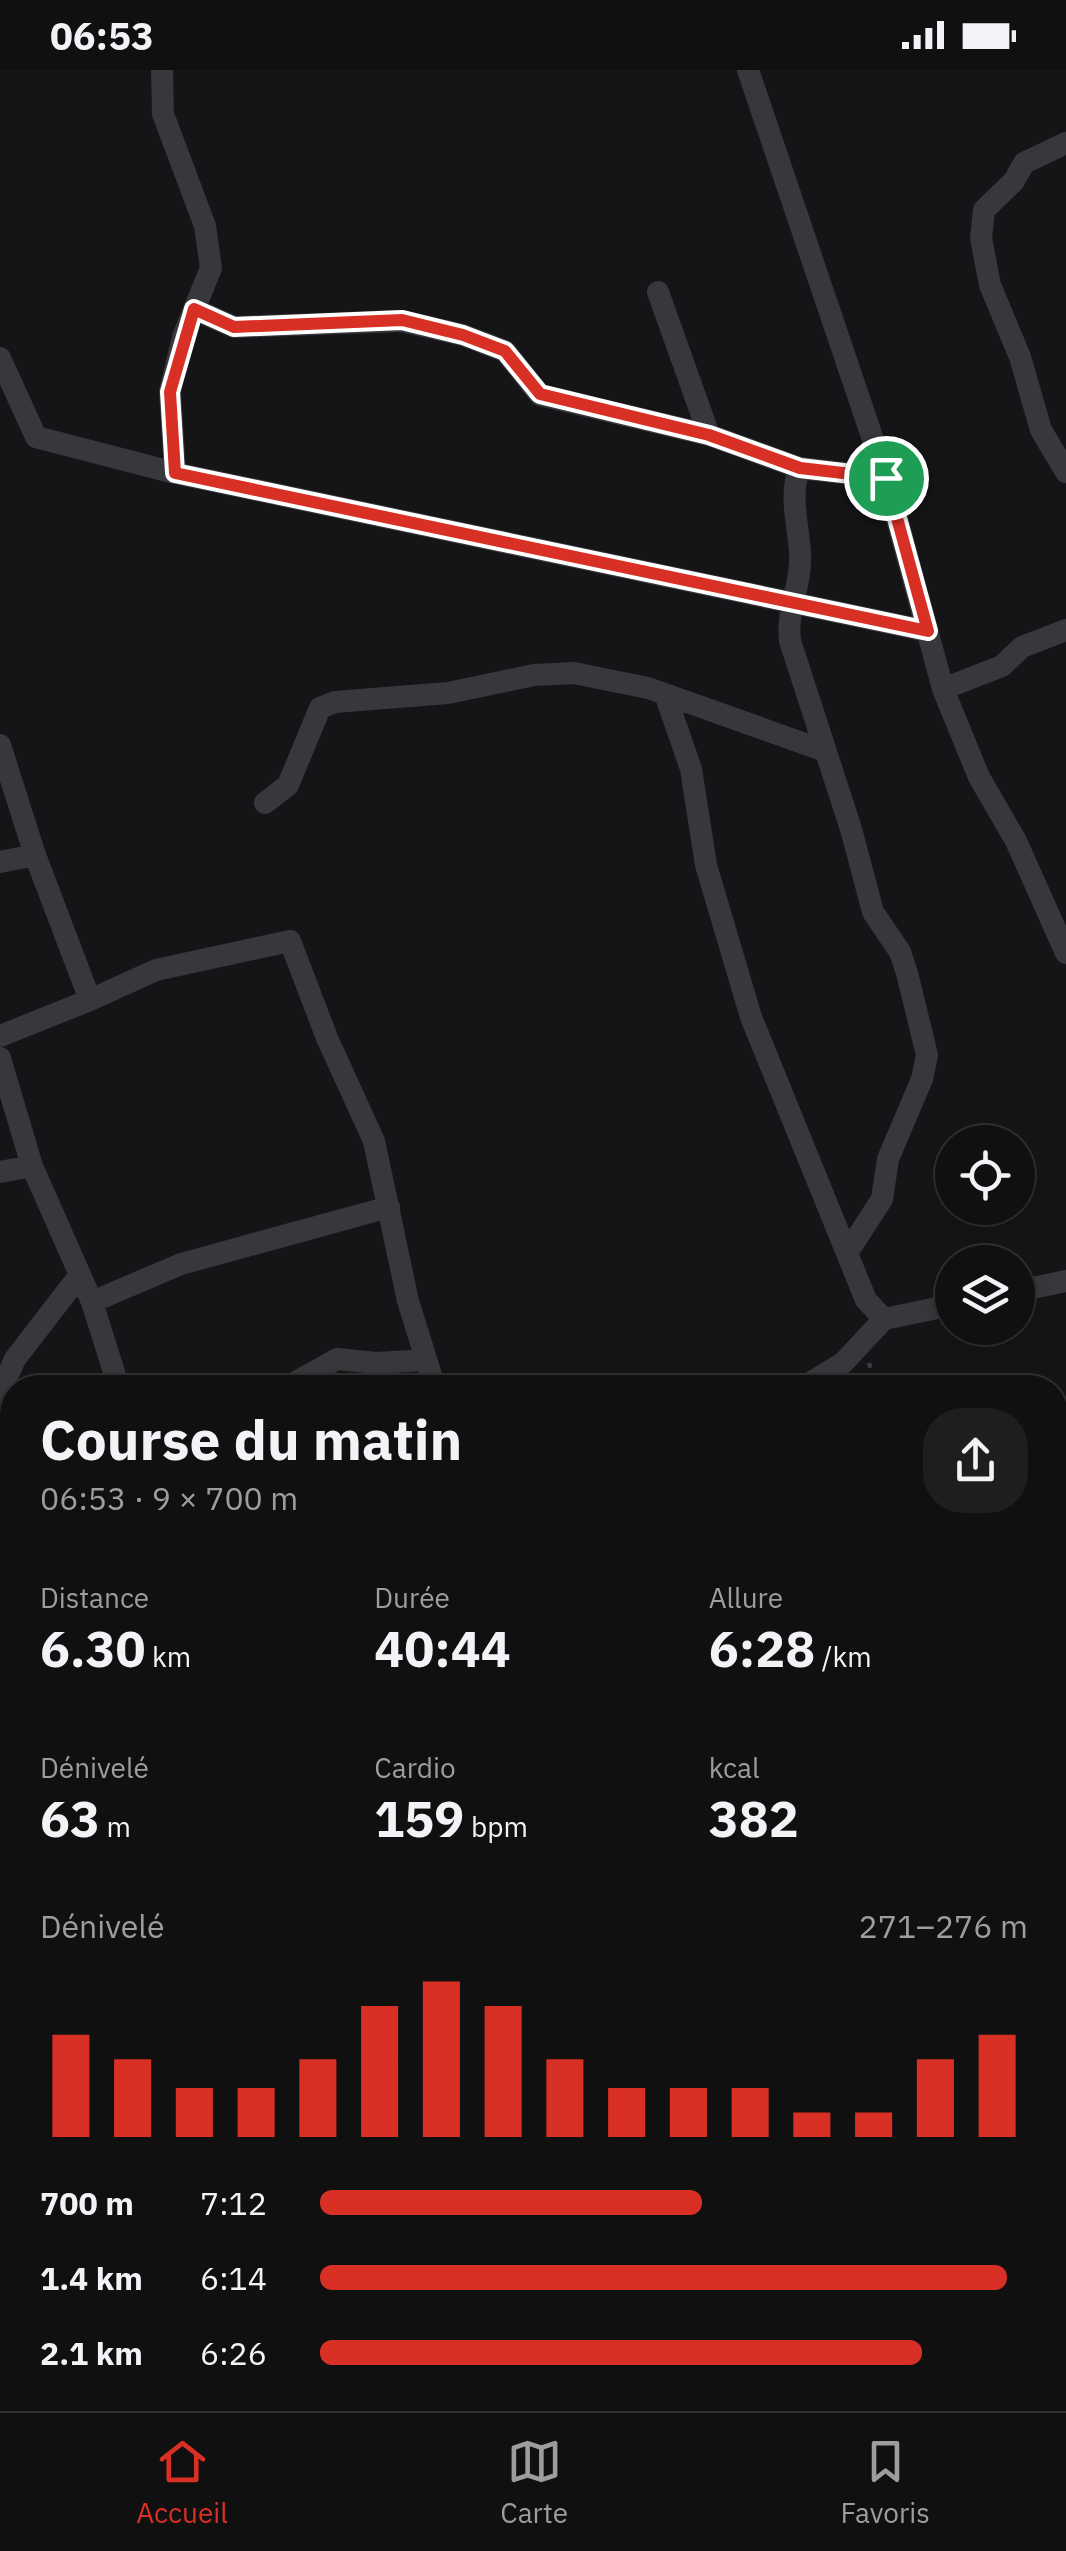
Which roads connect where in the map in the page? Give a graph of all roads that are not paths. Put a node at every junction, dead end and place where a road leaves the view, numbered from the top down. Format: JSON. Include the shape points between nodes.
{"nodes":[{"id":1,"x":162,"y":70,"type":"edge"},
{"id":2,"x":748,"y":70,"type":"edge"},
{"id":3,"x":1066,"y":143,"type":"edge"},
{"id":4,"x":658,"y":292,"type":"dead end"},
{"id":5,"x":194,"y":309,"type":"junction"},
{"id":6,"x":0,"y":358,"type":"edge"},
{"id":7,"x":709,"y":435,"type":"junction"},
{"id":8,"x":800,"y":468,"type":"junction"},
{"id":9,"x":1066,"y":472,"type":"edge"},
{"id":10,"x":175,"y":473,"type":"junction"},
{"id":11,"x":886,"y":478,"type":"junction"},
{"id":12,"x":791,"y":602,"type":"junction"},
{"id":13,"x":1066,"y":630,"type":"edge"},
{"id":14,"x":928,"y":631,"type":"junction"},
{"id":15,"x":943,"y":689,"type":"junction"},
{"id":16,"x":666,"y":694,"type":"junction"},
{"id":17,"x":0,"y":745,"type":"edge"},
{"id":18,"x":825,"y":750,"type":"junction"},
{"id":19,"x":265,"y":803,"type":"dead end"},
{"id":20,"x":35,"y":856,"type":"junction"},
{"id":21,"x":0,"y":862,"type":"edge"},
{"id":22,"x":1066,"y":954,"type":"edge"},
{"id":23,"x":90,"y":1000,"type":"junction"},
{"id":24,"x":0,"y":1036,"type":"edge"},
{"id":25,"x":0,"y":1058,"type":"edge"},
{"id":26,"x":32,"y":1166,"type":"junction"},
{"id":27,"x":0,"y":1172,"type":"edge"},
{"id":28,"x":388,"y":1207,"type":"junction"},
{"id":29,"x":847,"y":1254,"type":"junction"},
{"id":30,"x":79,"y":1276,"type":"junction"},
{"id":31,"x":1066,"y":1281,"type":"edge"},
{"id":32,"x":1035,"y":1288,"type":"edge"},
{"id":33,"x":92,"y":1302,"type":"junction"},
{"id":34,"x":935,"y":1308,"type":"edge"},
{"id":35,"x":884,"y":1319,"type":"junction"},
{"id":36,"x":426,"y":1360,"type":"junction"},
{"id":37,"x":8,"y":1375,"type":"edge"},
{"id":38,"x":114,"y":1375,"type":"edge"},
{"id":39,"x":308,"y":1375,"type":"edge"},
{"id":40,"x":430,"y":1375,"type":"edge"},
{"id":41,"x":823,"y":1375,"type":"edge"}],
"edges":[{"from":1,"to":5,"type":"street","via":[[163,114],[204,226],[210,268]]},
{"from":2,"to":11,"type":"street"},
{"from":3,"to":9,"type":"street","via":[[1024,163],[984,210],[981,238],[990,285],[1042,430]]},
{"from":4,"to":7,"type":"street"},
{"from":5,"to":7,"type":"street","via":[[234,327],[402,320],[505,351],[540,394]]},
{"from":5,"to":10,"type":"street","via":[[170,392]]},
{"from":6,"to":10,"type":"street","via":[[36,437]]},
{"from":7,"to":8,"type":"street"},
{"from":8,"to":11,"type":"street"},
{"from":8,"to":12,"type":"street","via":[[794,482],[800,572]]},
{"from":10,"to":12,"type":"street"},
{"from":11,"to":14,"type":"street"},
{"from":12,"to":14,"type":"street"},
{"from":12,"to":18,"type":"street","via":[[790,641]]},
{"from":13,"to":15,"type":"street"},
{"from":14,"to":15,"type":"street"},
{"from":15,"to":22,"type":"street"},
{"from":16,"to":18,"type":"street"},
{"from":16,"to":19,"type":"street","via":[[556,672],[448,693],[335,702],[313,718],[288,786]]},
{"from":16,"to":29,"type":"street","via":[[691,769],[706,865],[751,1018]]},
{"from":17,"to":20,"type":"street"},
{"from":18,"to":29,"type":"street","via":[[873,912],[907,973],[926,1054],[888,1159],[879,1207]]},
{"from":20,"to":21,"type":"street"},
{"from":20,"to":23,"type":"street"},
{"from":23,"to":24,"type":"street"},
{"from":23,"to":28,"type":"street","via":[[156,970],[290,941],[374,1141]]},
{"from":25,"to":26,"type":"street"},
{"from":26,"to":27,"type":"street"},
{"from":26,"to":30,"type":"street"},
{"from":28,"to":33,"type":"street","via":[[181,1264]]},
{"from":28,"to":36,"type":"street"},
{"from":29,"to":35,"type":"street","via":[[866,1300]]},
{"from":30,"to":33,"type":"street"},
{"from":30,"to":37,"type":"street"},
{"from":31,"to":32,"type":"street"},
{"from":33,"to":38,"type":"street"},
{"from":34,"to":35,"type":"street"},
{"from":35,"to":41,"type":"street"},
{"from":36,"to":39,"type":"street","via":[[337,1359]]},
{"from":36,"to":40,"type":"street"}]}
